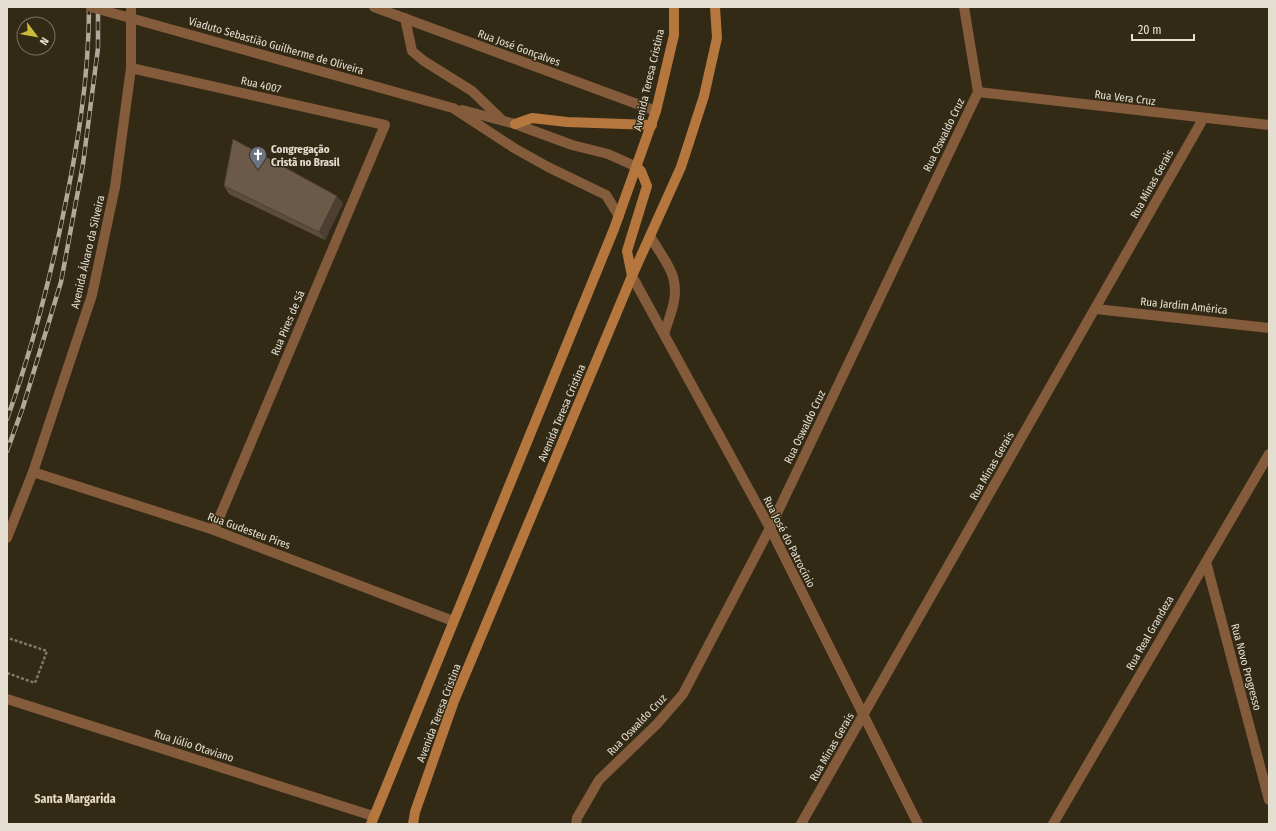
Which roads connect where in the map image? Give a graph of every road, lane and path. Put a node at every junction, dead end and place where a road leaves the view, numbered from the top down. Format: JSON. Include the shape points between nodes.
{"nodes":[{"id":1,"x":91,"y":7,"type":"edge"},
{"id":2,"x":131,"y":7,"type":"edge"},
{"id":3,"x":374,"y":7,"type":"edge"},
{"id":4,"x":674,"y":7,"type":"edge"},
{"id":5,"x":715,"y":7,"type":"edge"},
{"id":6,"x":964,"y":7,"type":"edge"},
{"id":7,"x":405,"y":18,"type":"junction"},
{"id":8,"x":131,"y":68,"type":"junction"},
{"id":9,"x":978,"y":92,"type":"junction"},
{"id":10,"x":451,"y":107,"type":"junction"},
{"id":11,"x":656,"y":111,"type":"junction"},
{"id":12,"x":1203,"y":119,"type":"junction"},
{"id":13,"x":502,"y":120,"type":"junction"},
{"id":14,"x":516,"y":124,"type":"junction"},
{"id":15,"x":385,"y":125,"type":"joint"},
{"id":16,"x":652,"y":125,"type":"junction"},
{"id":17,"x":1269,"y":125,"type":"edge"},
{"id":18,"x":637,"y":167,"type":"junction"},
{"id":19,"x":619,"y":216,"type":"junction"},
{"id":20,"x":650,"y":236,"type":"junction"},
{"id":21,"x":632,"y":276,"type":"junction"},
{"id":22,"x":1096,"y":309,"type":"junction"},
{"id":23,"x":1269,"y":328,"type":"edge"},
{"id":24,"x":664,"y":334,"type":"junction"},
{"id":25,"x":1269,"y":454,"type":"edge"},
{"id":26,"x":33,"y":472,"type":"junction"},
{"id":27,"x":770,"y":528,"type":"junction"},
{"id":28,"x":214,"y":530,"type":"junction"},
{"id":29,"x":7,"y":538,"type":"edge"},
{"id":30,"x":1206,"y":562,"type":"junction"},
{"id":31,"x":453,"y":621,"type":"junction"},
{"id":32,"x":8,"y":638,"type":"edge"},
{"id":33,"x":7,"y":673,"type":"edge"},
{"id":34,"x":7,"y":699,"type":"edge"},
{"id":35,"x":863,"y":717,"type":"junction"},
{"id":36,"x":1269,"y":800,"type":"edge"},
{"id":37,"x":372,"y":820,"type":"edge"},
{"id":38,"x":413,"y":824,"type":"edge"},
{"id":39,"x":576,"y":824,"type":"edge"},
{"id":40,"x":801,"y":824,"type":"edge"},
{"id":41,"x":918,"y":824,"type":"edge"},
{"id":42,"x":1052,"y":824,"type":"edge"}],
"edges":[{"from":1,"to":10,"type":"street","name":"Viaduto Sebastião Guilherme de Oliveira","bridge":true},
{"from":2,"to":8,"type":"street","name":"Avenida Álvaro da Silveira"},
{"from":3,"to":7,"type":"street","name":"Rua José Gonçalves"},
{"from":4,"to":11,"type":"main road","name":"Avenida Teresa Cristina","via":[[674,35]]},
{"from":5,"to":20,"type":"main road","name":"Avenida Teresa Cristina","via":[[717,38],[704,96],[681,166]]},
{"from":6,"to":9,"type":"street","name":"Rua Oswaldo Cruz"},
{"from":7,"to":11,"type":"street","name":"Rua José Gonçalves"},
{"from":7,"to":13,"type":"street","via":[[412,51],[472,91]]},
{"from":8,"to":15,"type":"street","name":"Rua 4007"},
{"from":8,"to":26,"type":"street","name":"Avenida Álvaro da Silveira","via":[[115,187],[92,295]]},
{"from":9,"to":12,"type":"street","name":"Rua Vera Cruz"},
{"from":9,"to":27,"type":"street","name":"Rua Oswaldo Cruz"},
{"from":10,"to":13,"type":"street","name":"Viaduto Sebastião Guilherme de Oliveira"},
{"from":10,"to":19,"type":"street","name":"Viaduto Sebastião Guilherme de Oliveira","via":[[514,148],[606,195]]},
{"from":11,"to":16,"type":"main road","name":"Avenida Teresa Cristina"},
{"from":12,"to":17,"type":"street","name":"Rua Vera Cruz"},
{"from":12,"to":22,"type":"street","name":"Rua Minas Gerais"},
{"from":13,"to":14,"type":"street","name":"Viaduto Sebastião Guilherme de Oliveira"},
{"from":14,"to":16,"type":"main road","via":[[532,118]]},
{"from":14,"to":18,"type":"street","name":"Viaduto Sebastião Guilherme de Oliveira","via":[[572,145],[608,154]]},
{"from":15,"to":28,"type":"street","name":"Rua Pires de Sá"},
{"from":16,"to":18,"type":"main road","name":"Avenida Teresa Cristina"},
{"from":18,"to":19,"type":"main road","name":"Avenida Teresa Cristina"},
{"from":18,"to":21,"type":"main road","via":[[647,186],[627,251]]},
{"from":19,"to":31,"type":"main road","name":"Avenida Teresa Cristina"},
{"from":20,"to":21,"type":"main road","name":"Avenida Teresa Cristina"},
{"from":20,"to":24,"type":"street","via":[[673,276],[675,294]]},
{"from":21,"to":24,"type":"street","name":"Rua José do Patrocínio"},
{"from":21,"to":38,"type":"main road","name":"Avenida Teresa Cristina","via":[[454,701]]},
{"from":22,"to":23,"type":"street","name":"Rua Jardim América"},
{"from":22,"to":35,"type":"street","name":"Rua Minas Gerais"},
{"from":24,"to":27,"type":"street","name":"Rua José do Patrocínio"},
{"from":25,"to":30,"type":"street","name":"Rua Real Grandeza"},
{"from":26,"to":28,"type":"street","name":"Rua Gudesteu Pires"},
{"from":26,"to":29,"type":"street","name":"Avenida Álvaro da Silveira"},
{"from":27,"to":35,"type":"street","name":"Rua José do Patrocínio"},
{"from":27,"to":39,"type":"street","name":"Rua Oswaldo Cruz","via":[[683,694],[657,724],[599,780]]},
{"from":28,"to":31,"type":"street","name":"Rua Gudesteu Pires"},
{"from":30,"to":36,"type":"street","name":"Rua Novo Progresso"},
{"from":30,"to":42,"type":"street","name":"Rua Real Grandeza"},
{"from":31,"to":37,"type":"main road","name":"Avenida Teresa Cristina"},
{"from":32,"to":33,"type":"path","via":[[47,651],[35,683]]},
{"from":34,"to":37,"type":"street","name":"Rua Júlio Otaviano"},
{"from":35,"to":40,"type":"street","name":"Rua Minas Gerais"},
{"from":35,"to":41,"type":"street","name":"Rua José do Patrocínio"}]}
